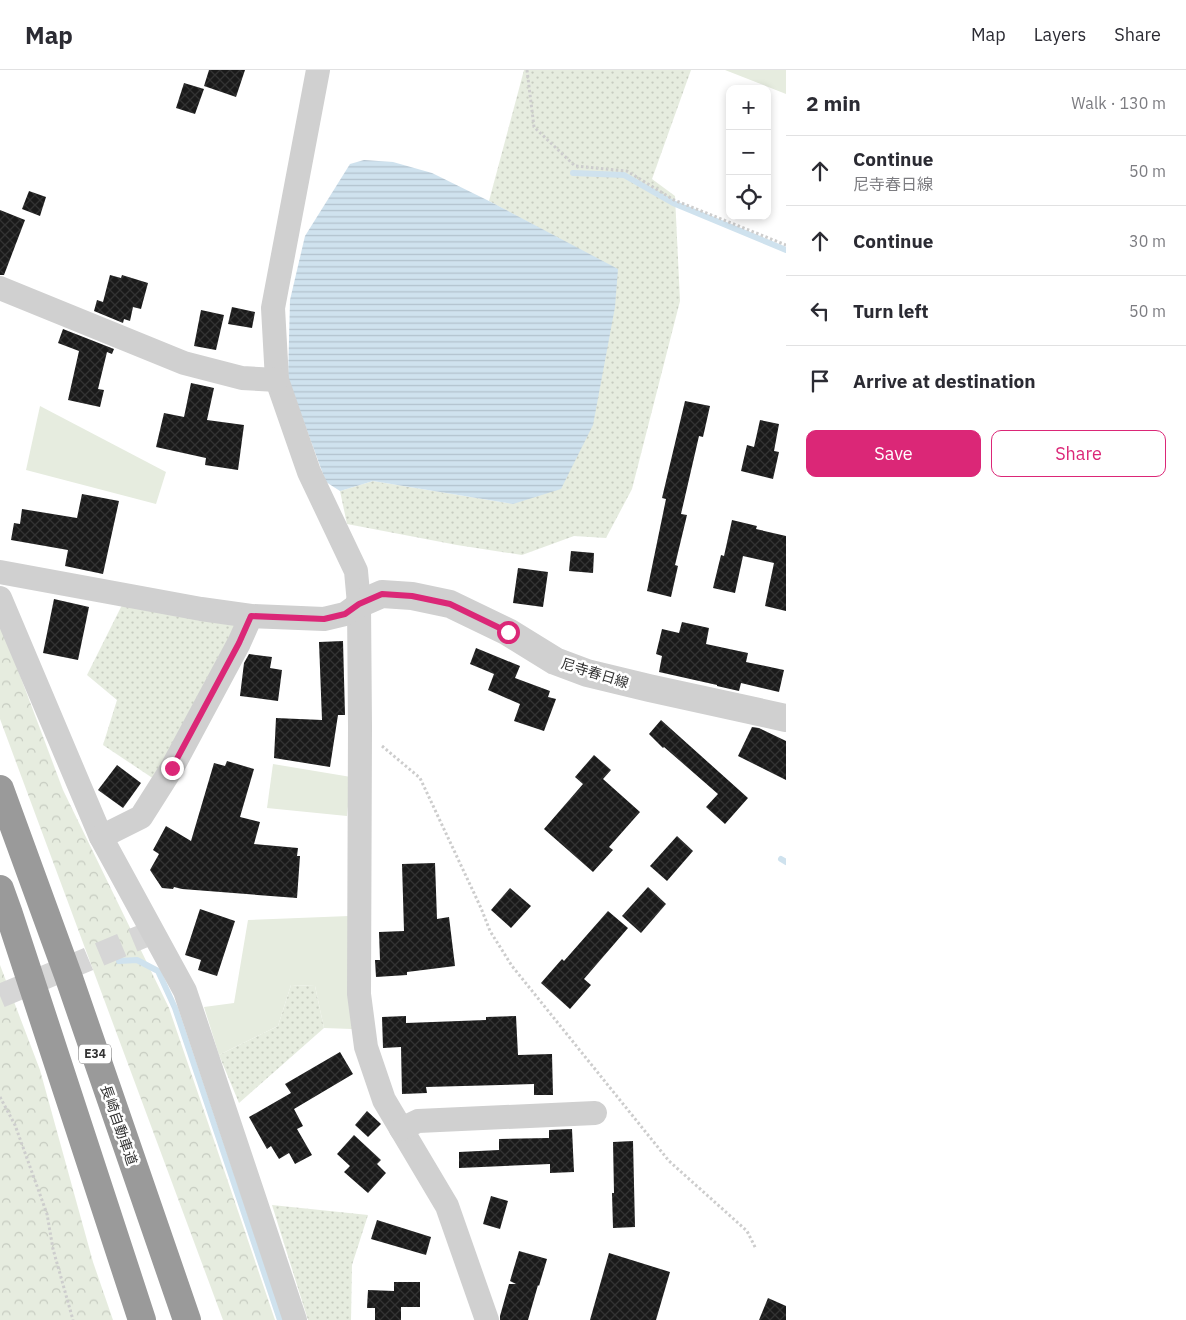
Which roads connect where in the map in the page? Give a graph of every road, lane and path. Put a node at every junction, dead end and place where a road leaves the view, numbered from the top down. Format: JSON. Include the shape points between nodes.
{"nodes":[{"id":1,"x":318,"y":70,"type":"edge"},
{"id":2,"x":527,"y":70,"type":"edge"},
{"id":3,"x":786,"y":246,"type":"edge"},
{"id":4,"x":0,"y":288,"type":"edge"},
{"id":5,"x":277,"y":380,"type":"junction"},
{"id":6,"x":0,"y":572,"type":"edge"},
{"id":7,"x":0,"y":598,"type":"edge"},
{"id":8,"x":359,"y":604,"type":"junction"},
{"id":9,"x":251,"y":616,"type":"junction"},
{"id":10,"x":786,"y":718,"type":"edge"},
{"id":11,"x":360,"y":727,"type":"junction"},
{"id":12,"x":0,"y":789,"type":"edge"},
{"id":13,"x":101,"y":838,"type":"junction"},
{"id":14,"x":0,"y":889,"type":"edge"},
{"id":15,"x":0,"y":1098,"type":"edge"},
{"id":16,"x":596,"y":1112,"type":"dead end"},
{"id":17,"x":401,"y":1129,"type":"junction"},
{"id":18,"x":756,"y":1249,"type":"dead end"},
{"id":19,"x":73,"y":1320,"type":"edge"},
{"id":20,"x":142,"y":1320,"type":"edge"},
{"id":21,"x":187,"y":1320,"type":"edge"},
{"id":22,"x":295,"y":1320,"type":"edge"},
{"id":23,"x":487,"y":1320,"type":"edge"}],
"edges":[{"from":1,"to":5,"type":"street","via":[[273,308]]},
{"from":2,"to":3,"type":"path","via":[[534,126],[575,166],[627,171],[674,200]]},
{"from":4,"to":5,"type":"street","via":[[184,363],[242,378]]},
{"from":5,"to":8,"type":"street","via":[[309,472],[356,571]]},
{"from":6,"to":9,"type":"street"},
{"from":7,"to":13,"type":"street"},
{"from":8,"to":9,"type":"street","via":[[345,614],[324,619]]},
{"from":8,"to":10,"type":"street","name":"尼寺春日線","via":[[382,594],[450,604],[508,632],[554,660],[587,674]]},
{"from":8,"to":11,"type":"street"},
{"from":9,"to":13,"type":"street","via":[[172,768],[141,818]]},
{"from":11,"to":17,"type":"street","via":[[359,994],[366,1047],[384,1100]]},
{"from":11,"to":18,"type":"path","via":[[420,778],[490,931],[512,966],[669,1161],[747,1231]]},
{"from":12,"to":21,"type":"highway","name":"長崎自動車道","number":"E34"},
{"from":13,"to":22,"type":"street","via":[[185,991]]},
{"from":14,"to":20,"type":"highway","number":"E34"},
{"from":15,"to":19,"type":"path","via":[[15,1124],[47,1214],[53,1249]]},
{"from":16,"to":17,"type":"street","via":[[418,1121]]},
{"from":17,"to":23,"type":"street","via":[[447,1206]]}]}
